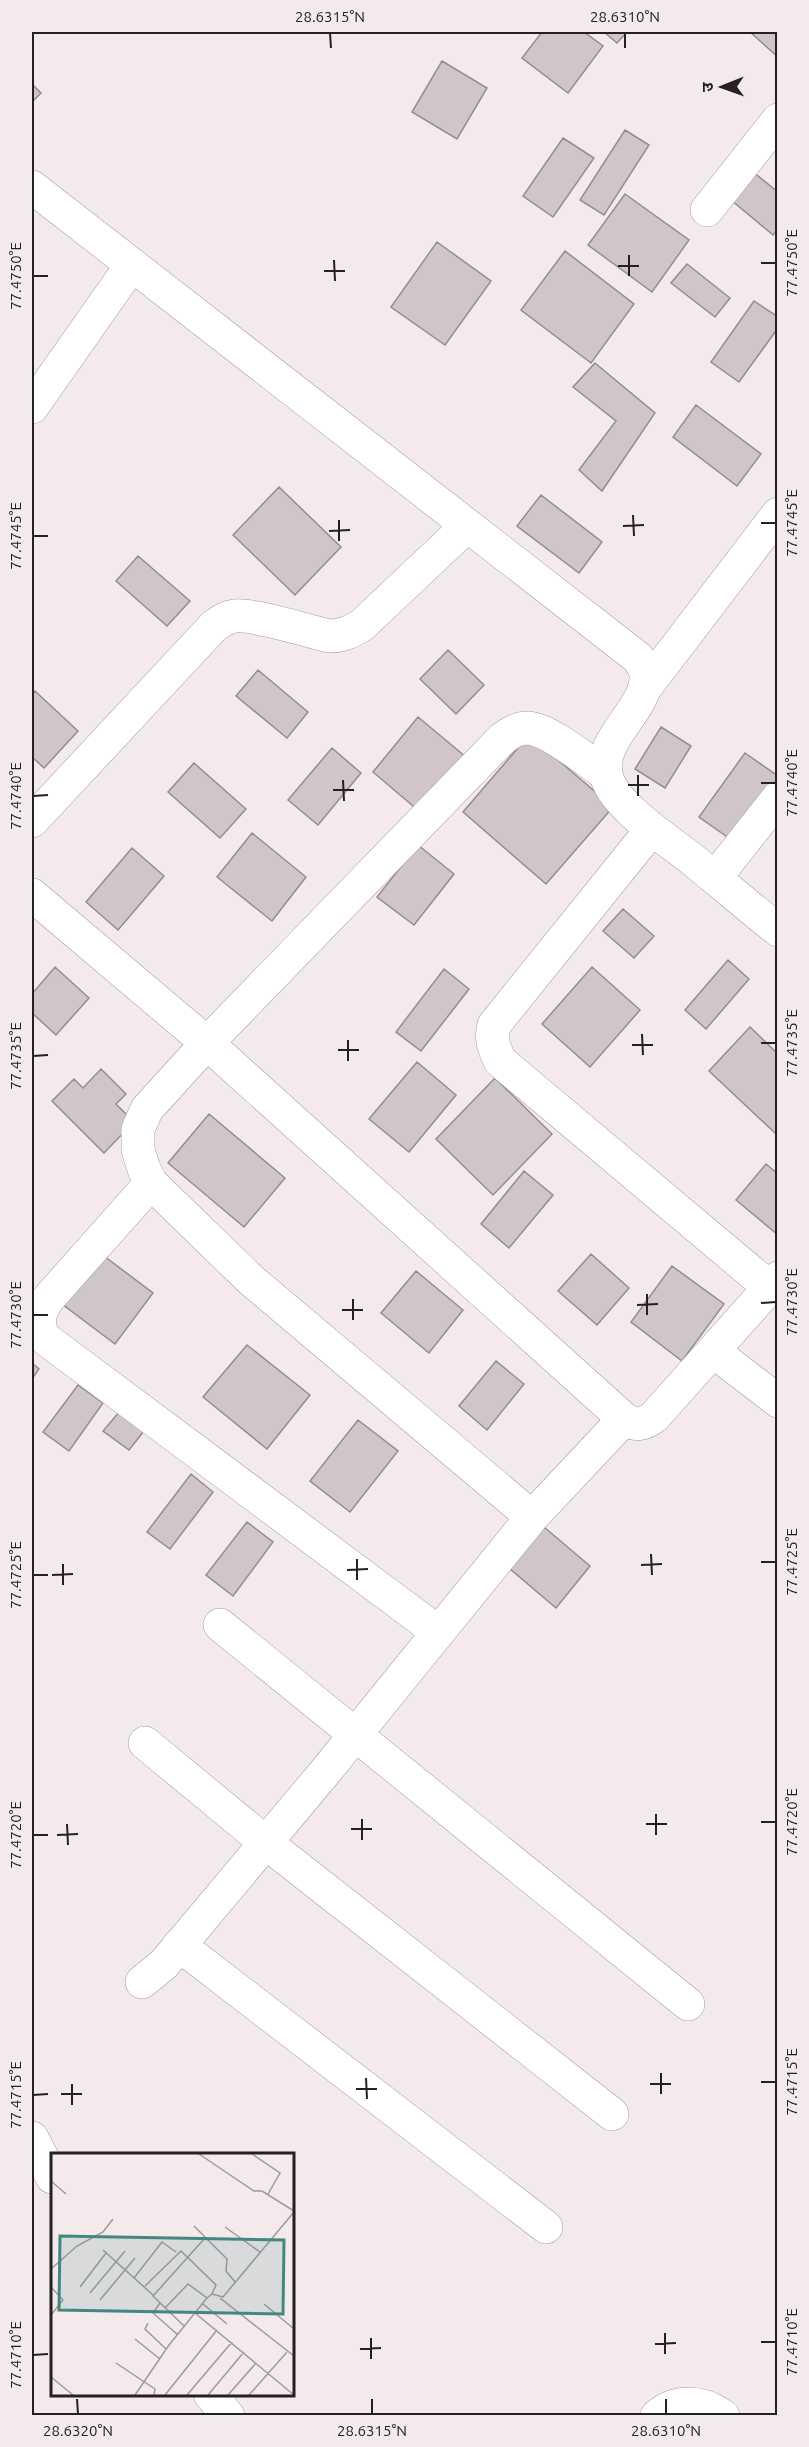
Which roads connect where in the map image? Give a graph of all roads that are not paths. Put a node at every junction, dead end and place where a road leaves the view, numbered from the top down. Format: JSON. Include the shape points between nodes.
{"nodes":[{"id":1,"x":777,"y":120,"type":"edge"},
{"id":2,"x":32,"y":187,"type":"edge"},
{"id":3,"x":707,"y":210,"type":"dead end"},
{"id":4,"x":131,"y":266,"type":"junction"},
{"id":5,"x":32,"y":407,"type":"edge"},
{"id":6,"x":777,"y":514,"type":"edge"},
{"id":7,"x":467,"y":526,"type":"junction"},
{"id":8,"x":645,"y":688,"type":"junction"},
{"id":9,"x":606,"y":774,"type":"junction"},
{"id":10,"x":777,"y":798,"type":"edge"},
{"id":11,"x":32,"y":821,"type":"edge"},
{"id":12,"x":652,"y":829,"type":"junction"},
{"id":13,"x":715,"y":878,"type":"junction"},
{"id":14,"x":32,"y":895,"type":"edge"},
{"id":15,"x":777,"y":930,"type":"edge"},
{"id":16,"x":207,"y":1043,"type":"junction"},
{"id":17,"x":152,"y":1183,"type":"junction"},
{"id":18,"x":773,"y":1283,"type":"edge"},
{"id":19,"x":713,"y":1351,"type":"junction"},
{"id":20,"x":777,"y":1401,"type":"edge"},
{"id":21,"x":624,"y":1419,"type":"junction"},
{"id":22,"x":532,"y":1516,"type":"junction"},
{"id":23,"x":220,"y":1625,"type":"dead end"},
{"id":24,"x":438,"y":1632,"type":"junction"},
{"id":25,"x":355,"y":1734,"type":"junction"},
{"id":26,"x":145,"y":1743,"type":"dead end"},
{"id":27,"x":266,"y":1842,"type":"junction"},
{"id":28,"x":179,"y":1945,"type":"junction"},
{"id":29,"x":142,"y":1982,"type":"dead end"},
{"id":30,"x":688,"y":2004,"type":"dead end"},
{"id":31,"x":612,"y":2114,"type":"dead end"},
{"id":32,"x":32,"y":2138,"type":"edge"},
{"id":33,"x":51,"y":2175,"type":"edge"},
{"id":34,"x":546,"y":2227,"type":"dead end"},
{"id":35,"x":212,"y":2396,"type":"edge"},
{"id":36,"x":228,"y":2415,"type":"edge"},
{"id":37,"x":657,"y":2415,"type":"edge"},
{"id":38,"x":723,"y":2415,"type":"edge"}],
"edges":[{"from":1,"to":3,"type":"street"},
{"from":2,"to":4,"type":"street"},
{"from":4,"to":5,"type":"street"},
{"from":4,"to":7,"type":"street"},
{"from":6,"to":8,"type":"street"},
{"from":7,"to":8,"type":"street","via":[[638,658],[646,672]]},
{"from":7,"to":11,"type":"street","via":[[350,632],[329,636],[254,618],[224,619]]},
{"from":8,"to":9,"type":"street","via":[[609,748]]},
{"from":9,"to":12,"type":"street","via":[[611,788]]},
{"from":9,"to":16,"type":"street","via":[[545,733],[529,728],[516,730],[502,739]]},
{"from":10,"to":13,"type":"street"},
{"from":12,"to":13,"type":"street"},
{"from":12,"to":18,"type":"street","via":[[494,1025],[494,1048],[500,1061]]},
{"from":13,"to":15,"type":"street"},
{"from":14,"to":16,"type":"street"},
{"from":16,"to":17,"type":"street","via":[[147,1109],[138,1129],[138,1150]]},
{"from":16,"to":21,"type":"street"},
{"from":17,"to":22,"type":"street","via":[[252,1280]]},
{"from":17,"to":24,"type":"street","via":[[48,1299],[41,1310],[39,1325],[44,1337]]},
{"from":18,"to":19,"type":"street"},
{"from":19,"to":20,"type":"street"},
{"from":19,"to":21,"type":"street","via":[[654,1417],[634,1425]]},
{"from":21,"to":22,"type":"street"},
{"from":22,"to":24,"type":"street"},
{"from":23,"to":25,"type":"street"},
{"from":24,"to":25,"type":"street"},
{"from":25,"to":27,"type":"street"},
{"from":25,"to":30,"type":"street"},
{"from":26,"to":27,"type":"street"},
{"from":27,"to":28,"type":"street"},
{"from":27,"to":31,"type":"street"},
{"from":28,"to":29,"type":"street"},
{"from":28,"to":34,"type":"street"},
{"from":32,"to":33,"type":"street"},
{"from":35,"to":36,"type":"street"},
{"from":37,"to":38,"type":"street","via":[[677,2405],[700,2403]]}]}
